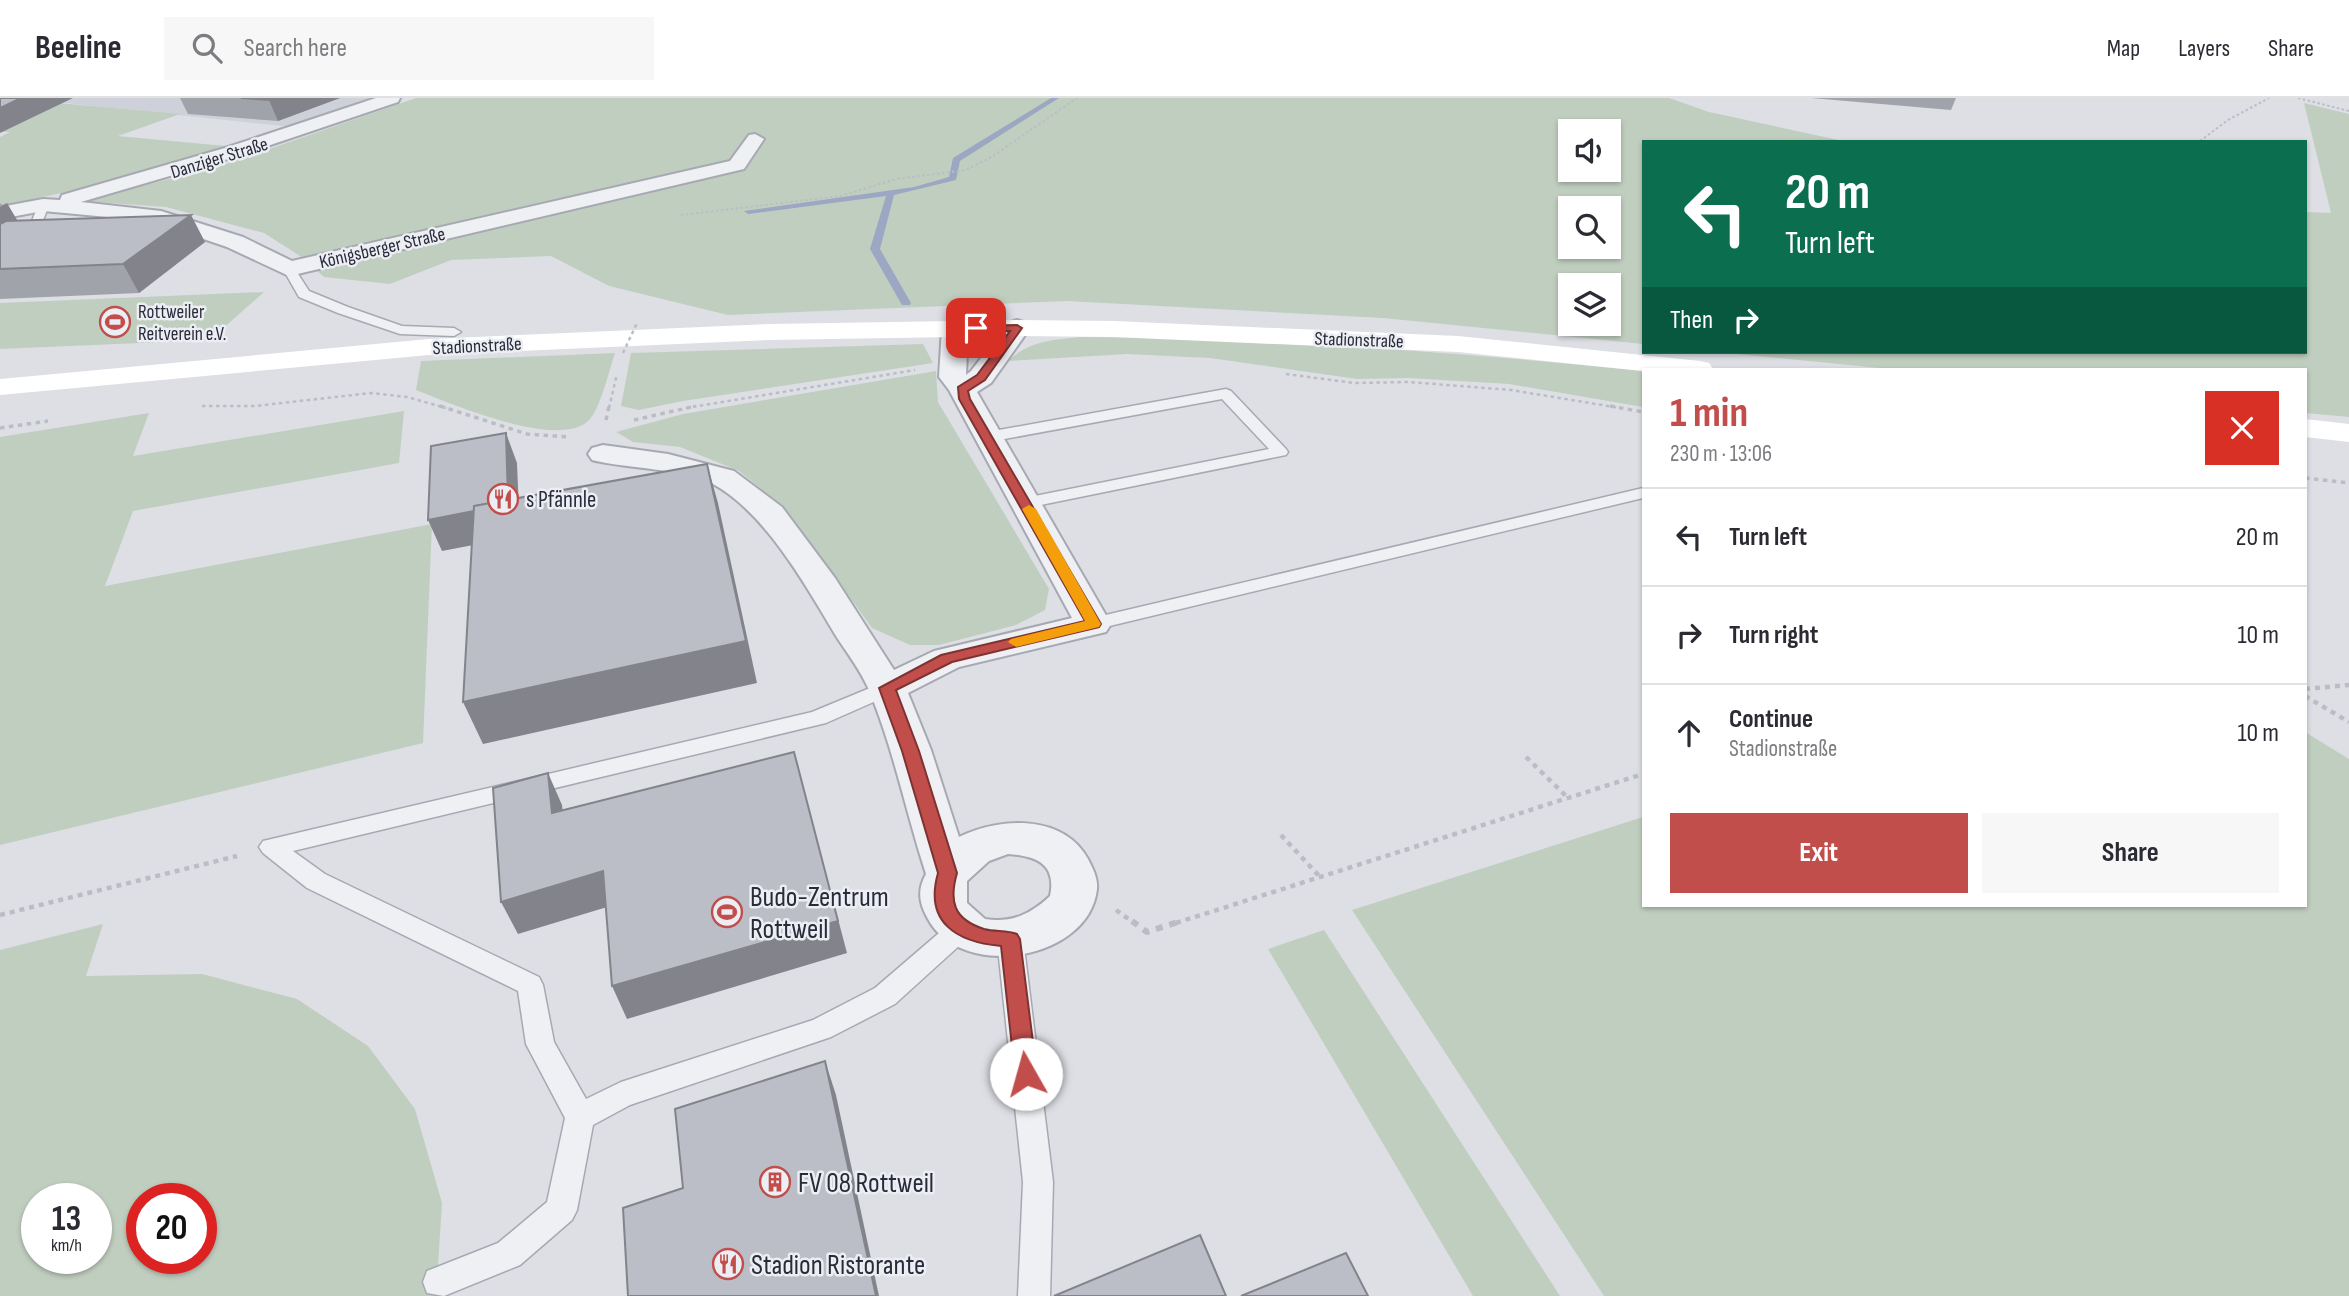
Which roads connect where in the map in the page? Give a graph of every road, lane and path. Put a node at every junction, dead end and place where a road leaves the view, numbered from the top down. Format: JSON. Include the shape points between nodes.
{"nodes":[{"id":1,"x":392,"y":98,"type":"edge"},
{"id":2,"x":1077,"y":98,"type":"edge"},
{"id":3,"x":2269,"y":98,"type":"edge"},
{"id":4,"x":2298,"y":98,"type":"edge"},
{"id":5,"x":2349,"y":111,"type":"edge"},
{"id":6,"x":755,"y":139,"type":"dead end"},
{"id":7,"x":2201,"y":140,"type":"edge"},
{"id":8,"x":948,"y":172,"type":"dead end"},
{"id":9,"x":43,"y":205,"type":"junction"},
{"id":10,"x":0,"y":213,"type":"edge"},
{"id":11,"x":0,"y":254,"type":"edge"},
{"id":12,"x":289,"y":269,"type":"junction"},
{"id":13,"x":637,"y":323,"type":"dead end"},
{"id":14,"x":1017,"y":328,"type":"junction"},
{"id":15,"x":955,"y":329,"type":"junction"},
{"id":16,"x":454,"y":332,"type":"dead end"},
{"id":17,"x":623,"y":353,"type":"dead end"},
{"id":18,"x":619,"y":366,"type":"dead end"},
{"id":19,"x":1690,"y":368,"type":"edge"},
{"id":20,"x":1274,"y":373,"type":"dead end"},
{"id":21,"x":957,"y":378,"type":"junction"},
{"id":22,"x":0,"y":387,"type":"edge"},
{"id":23,"x":191,"y":406,"type":"dead end"},
{"id":24,"x":1642,"y":412,"type":"edge"},
{"id":25,"x":60,"y":419,"type":"dead end"},
{"id":26,"x":629,"y":422,"type":"dead end"},
{"id":27,"x":0,"y":428,"type":"edge"},
{"id":28,"x":2307,"y":428,"type":"edge"},
{"id":29,"x":2349,"y":433,"type":"edge"},
{"id":30,"x":988,"y":438,"type":"junction"},
{"id":31,"x":595,"y":440,"type":"junction"},
{"id":32,"x":2307,"y":478,"type":"edge"},
{"id":33,"x":2349,"y":483,"type":"edge"},
{"id":34,"x":1642,"y":493,"type":"edge"},
{"id":35,"x":1026,"y":503,"type":"junction"},
{"id":36,"x":1093,"y":624,"type":"junction"},
{"id":37,"x":2349,"y":685,"type":"edge"},
{"id":38,"x":887,"y":688,"type":"junction"},
{"id":39,"x":2307,"y":689,"type":"edge"},
{"id":40,"x":2307,"y":697,"type":"edge"},
{"id":41,"x":2349,"y":722,"type":"edge"},
{"id":42,"x":1526,"y":757,"type":"dead end"},
{"id":43,"x":1642,"y":774,"type":"edge"},
{"id":44,"x":1568,"y":798,"type":"junction"},
{"id":45,"x":1281,"y":835,"type":"dead end"},
{"id":46,"x":271,"y":847,"type":"junction"},
{"id":47,"x":948,"y":873,"type":"junction"},
{"id":48,"x":1320,"y":877,"type":"junction"},
{"id":49,"x":1076,"y":880,"type":"junction"},
{"id":50,"x":0,"y":915,"type":"edge"},
{"id":51,"x":962,"y":928,"type":"junction"},
{"id":52,"x":1010,"y":939,"type":"junction"},
{"id":53,"x":580,"y":1117,"type":"junction"},
{"id":54,"x":439,"y":1282,"type":"dead end"},
{"id":55,"x":1034,"y":1296,"type":"edge"}],
"edges":[{"from":1,"to":9,"type":"street","name":"Danziger Straße","via":[[196,165]]},
{"from":2,"to":8,"type":"path","via":[[993,156],[966,170]]},
{"from":3,"to":7,"type":"path"},
{"from":4,"to":5,"type":"path"},
{"from":6,"to":12,"type":"street","name":"Königsberger Straße","via":[[737,165]]},
{"from":9,"to":10,"type":"street","name":"Königsberger Straße"},
{"from":9,"to":11,"type":"lane","via":[[33,233]]},
{"from":9,"to":12,"type":"street","name":"Königsberger Straße","via":[[154,215],[235,242]]},
{"from":12,"to":16,"type":"lane","via":[[304,294],[343,310],[400,330]]},
{"from":13,"to":17,"type":"path","bridge":true},
{"from":14,"to":15,"type":"street","name":"Stadionstraße"},
{"from":14,"to":19,"type":"street","name":"Stadionstraße","via":[[1458,344]]},
{"from":14,"to":21,"type":"street","via":[[981,377]]},
{"from":15,"to":21,"type":"street"},
{"from":15,"to":22,"type":"street","name":"Stadionstraße","via":[[429,347]]},
{"from":18,"to":31,"type":"path"},
{"from":20,"to":24,"type":"path","via":[[1354,383],[1511,390]]},
{"from":21,"to":26,"type":"path","via":[[681,409]]},
{"from":21,"to":30,"type":"street"},
{"from":23,"to":31,"type":"path","via":[[261,405],[376,393],[407,397],[479,422],[548,438]]},
{"from":25,"to":27,"type":"path"},
{"from":28,"to":29,"type":"street"},
{"from":30,"to":35,"type":"street"},
{"from":30,"to":35,"type":"lane","via":[[1226,394],[1280,452]]},
{"from":31,"to":38,"type":"street","via":[[723,477],[771,514]]},
{"from":32,"to":33,"type":"path"},
{"from":34,"to":36,"type":"lane"},
{"from":35,"to":36,"type":"street"},
{"from":36,"to":38,"type":"street","via":[[947,659]]},
{"from":37,"to":39,"type":"path"},
{"from":38,"to":46,"type":"lane","via":[[818,719]]},
{"from":38,"to":47,"type":"street"},
{"from":40,"to":41,"type":"path"},
{"from":42,"to":44,"type":"path"},
{"from":43,"to":44,"type":"path"},
{"from":44,"to":48,"type":"path"},
{"from":45,"to":48,"type":"path"},
{"from":46,"to":50,"type":"path"},
{"from":46,"to":53,"type":"lane","via":[[316,881],[530,985],[540,1044]]},
{"from":47,"to":49,"type":"street","via":[[962,856],[983,844],[1008,838],[1054,848],[1069,862]]},
{"from":47,"to":51,"type":"street","via":[[942,892],[946,912]]},
{"from":48,"to":49,"type":"path","via":[[1147,932]]},
{"from":49,"to":52,"type":"street","via":[[1072,900],[1059,919],[1037,933]]},
{"from":51,"to":52,"type":"street","via":[[984,937]]},
{"from":51,"to":53,"type":"lane","via":[[884,996],[821,1029],[621,1095]]},
{"from":52,"to":55,"type":"lane","via":[[1038,1182]]},
{"from":53,"to":54,"type":"lane","via":[[561,1210],[509,1254]]}]}
